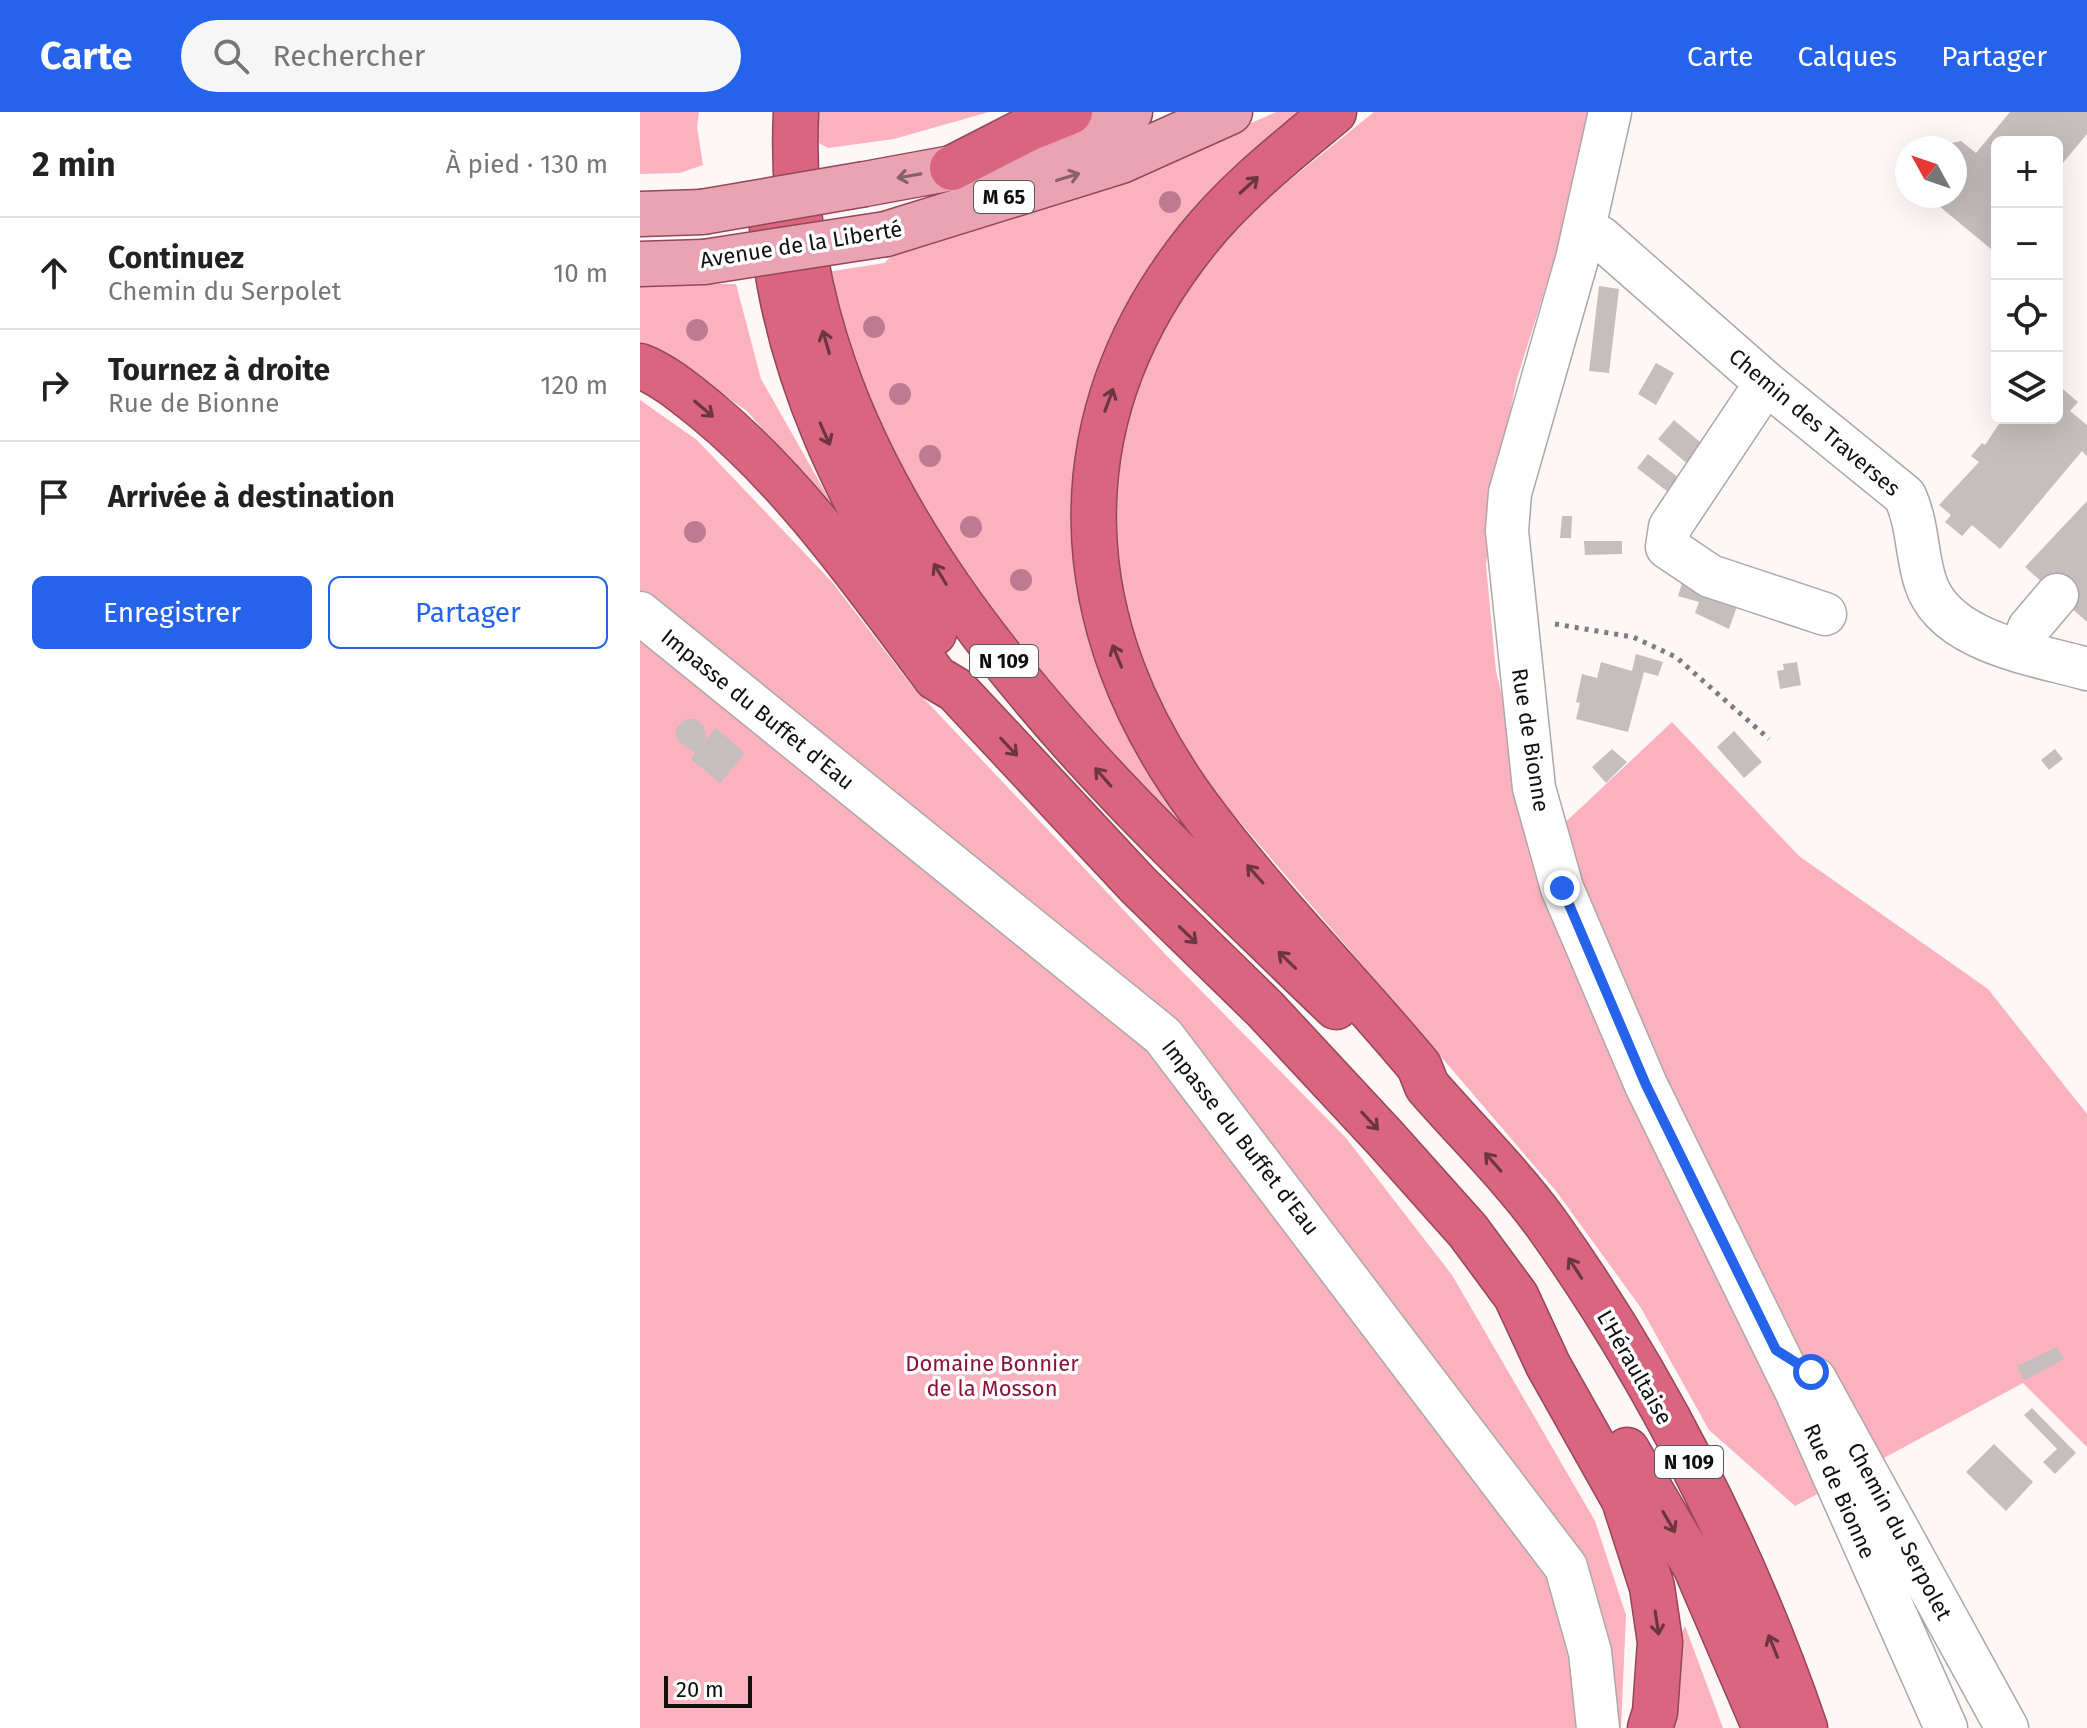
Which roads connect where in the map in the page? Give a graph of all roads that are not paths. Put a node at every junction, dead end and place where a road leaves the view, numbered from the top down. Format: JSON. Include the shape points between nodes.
{"nodes":[{"id":1,"x":768,"y":112,"type":"edge"},
{"id":2,"x":796,"y":112,"type":"edge"},
{"id":3,"x":1070,"y":112,"type":"edge"},
{"id":4,"x":1130,"y":112,"type":"edge"},
{"id":5,"x":1230,"y":112,"type":"edge"},
{"id":6,"x":1334,"y":112,"type":"edge"},
{"id":7,"x":1610,"y":112,"type":"edge"},
{"id":8,"x":952,"y":168,"type":"junction"},
{"id":9,"x":640,"y":214,"type":"edge"},
{"id":10,"x":1585,"y":228,"type":"junction"},
{"id":11,"x":640,"y":264,"type":"edge"},
{"id":12,"x":640,"y":366,"type":"edge"},
{"id":13,"x":1766,"y":383,"type":"junction"},
{"id":14,"x":2057,"y":595,"type":"dead end"},
{"id":15,"x":640,"y":613,"type":"edge"},
{"id":16,"x":1825,"y":614,"type":"dead end"},
{"id":17,"x":2021,"y":649,"type":"junction"},
{"id":18,"x":2087,"y":669,"type":"edge"},
{"id":19,"x":956,"y":690,"type":"junction"},
{"id":20,"x":1427,"y":1086,"type":"junction"},
{"id":21,"x":1516,"y":1296,"type":"junction"},
{"id":22,"x":1776,"y":1350,"type":"junction"},
{"id":23,"x":1598,"y":1728,"type":"edge"},
{"id":24,"x":1650,"y":1728,"type":"edge"},
{"id":25,"x":1765,"y":1728,"type":"edge"},
{"id":26,"x":1805,"y":1728,"type":"edge"},
{"id":27,"x":1946,"y":1728,"type":"edge"},
{"id":28,"x":2007,"y":1728,"type":"edge"}],
"edges":[{"from":1,"to":19,"type":"highway","number":"N 109","one_way":true,"via":[[777,283],[810,401],[859,510],[954,665]]},
{"from":20,"to":2,"type":"highway","number":"N 109","one_way":true,"via":[[1408,1079],[1117,793],[960,608],[860,434],[836,374],[797,224]]},
{"from":3,"to":8,"type":"highway"},
{"from":4,"to":8,"type":"main road","number":"M 65","via":[[1061,141]]},
{"from":11,"to":5,"type":"main road","name":"Avenue de la Liberté","number":"M 65","one_way":true,"bridge":true,"via":[[704,262],[886,234],[1121,161]]},
{"from":20,"to":6,"type":"highway","number":"N 109","one_way":true,"via":[[1419,1066],[1217,829],[1166,758],[1112,647],[1096,572],[1094,498],[1103,419],[1124,359],[1156,296],[1242,191]]},
{"from":7,"to":10,"type":"street","name":"Rue de Bionne"},
{"from":8,"to":9,"type":"main road","number":"M 65","one_way":true,"bridge":true,"via":[[702,212]]},
{"from":10,"to":13,"type":"street","name":"Chemin des Traverses"},
{"from":10,"to":22,"type":"street","name":"Rue de Bionne","via":[[1510,493],[1507,531],[1534,788],[1562,888],[1646,1085]]},
{"from":12,"to":19,"type":"highway","number":"N 109","one_way":true,"via":[[702,407],[776,476],[936,678]]},
{"from":13,"to":16,"type":"street","via":[[1670,527],[1667,547],[1710,576]]},
{"from":13,"to":17,"type":"street","name":"Chemin des Traverses","via":[[1905,496],[1916,520],[1925,580],[1939,610],[1968,629]]},
{"from":14,"to":17,"type":"street","via":[[2029,628]]},
{"from":15,"to":23,"type":"street","name":"Impasse du Buffet d'Eau","via":[[1163,1036],[1566,1567],[1590,1652]]},
{"from":17,"to":18,"type":"street","name":"Chemin des Traverses"},
{"from":19,"to":21,"type":"highway","number":"N 109","one_way":true,"via":[[1385,1138],[1468,1231]]},
{"from":26,"to":20,"type":"highway","name":"L'Héraultaise","number":"N 109","one_way":true,"via":[[1731,1540],[1618,1332],[1545,1221]]},
{"from":21,"to":24,"type":"highway","one_way":true,"via":[[1548,1365],[1624,1500],[1652,1587],[1660,1642]]},
{"from":21,"to":25,"type":"highway","number":"N 109","one_way":true,"via":[[1572,1357],[1696,1568]]},
{"from":22,"to":27,"type":"street","name":"Rue de Bionne"},
{"from":22,"to":28,"type":"street","name":"Chemin du Serpolet","via":[[1811,1372]]}]}
